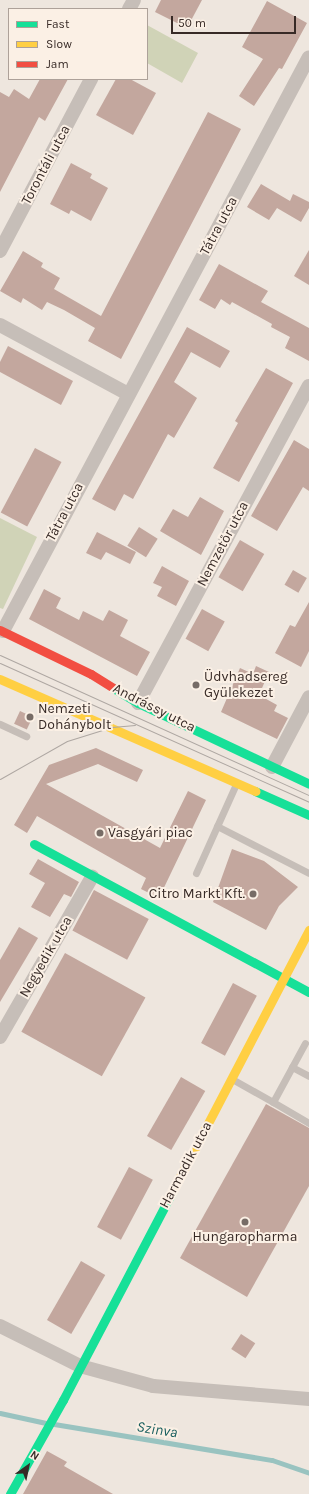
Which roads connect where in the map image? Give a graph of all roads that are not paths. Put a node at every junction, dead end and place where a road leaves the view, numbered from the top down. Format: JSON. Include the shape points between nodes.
{"nodes":[{"id":1,"x":309,"y":57,"type":"edge"},
{"id":2,"x":91,"y":80,"type":"edge"},
{"id":3,"x":0,"y":251,"type":"edge"},
{"id":4,"x":0,"y":325,"type":"edge"},
{"id":5,"x":309,"y":386,"type":"edge"},
{"id":6,"x":128,"y":394,"type":"junction"},
{"id":7,"x":2,"y":631,"type":"edge"},
{"id":8,"x":0,"y":679,"type":"edge"},
{"id":9,"x":309,"y":697,"type":"edge"},
{"id":10,"x":138,"y":703,"type":"junction"},
{"id":11,"x":0,"y":724,"type":"edge"},
{"id":12,"x":26,"y":736,"type":"dead end"},
{"id":13,"x":272,"y":767,"type":"junction"},
{"id":14,"x":236,"y":784,"type":"junction"},
{"id":15,"x":309,"y":784,"type":"edge"},
{"id":16,"x":309,"y":815,"type":"edge"},
{"id":17,"x":217,"y":826,"type":"junction"},
{"id":18,"x":34,"y":844,"type":"dead end"},
{"id":19,"x":196,"y":873,"type":"dead end"},
{"id":20,"x":309,"y":873,"type":"edge"},
{"id":21,"x":92,"y":877,"type":"junction"},
{"id":22,"x":309,"y":930,"type":"edge"},
{"id":23,"x":284,"y":980,"type":"junction"},
{"id":24,"x":309,"y":992,"type":"edge"},
{"id":25,"x":0,"y":1037,"type":"edge"},
{"id":26,"x":305,"y":1043,"type":"dead end"},
{"id":27,"x":292,"y":1067,"type":"junction"},
{"id":28,"x":309,"y":1076,"type":"edge"},
{"id":29,"x":232,"y":1079,"type":"junction"},
{"id":30,"x":273,"y":1102,"type":"junction"},
{"id":31,"x":309,"y":1123,"type":"edge"},
{"id":32,"x":0,"y":1326,"type":"edge"},
{"id":33,"x":80,"y":1366,"type":"junction"},
{"id":34,"x":309,"y":1399,"type":"edge"},
{"id":35,"x":10,"y":1494,"type":"edge"}],
"edges":[{"from":1,"to":6,"type":"street","name":"Tátra utca"},
{"from":2,"to":3,"type":"street","name":"Torontáli utca"},
{"from":4,"to":6,"type":"street"},
{"from":5,"to":10,"type":"street","name":"Nemzetőr utca"},
{"from":6,"to":7,"type":"street","name":"Tátra utca"},
{"from":7,"to":10,"type":"street","name":"Andrássy utca","via":[[91,674]]},
{"from":8,"to":14,"type":"street"},
{"from":9,"to":13,"type":"street"},
{"from":10,"to":13,"type":"street","name":"Andrássy utca"},
{"from":11,"to":12,"type":"lane"},
{"from":13,"to":15,"type":"street","name":"Andrássy utca"},
{"from":14,"to":16,"type":"street"},
{"from":14,"to":17,"type":"lane"},
{"from":17,"to":19,"type":"lane"},
{"from":17,"to":20,"type":"lane"},
{"from":18,"to":21,"type":"street"},
{"from":21,"to":23,"type":"street"},
{"from":21,"to":25,"type":"street","name":"Negyedik utca"},
{"from":22,"to":23,"type":"street","name":"Harmadik utca"},
{"from":23,"to":24,"type":"street"},
{"from":23,"to":29,"type":"street","name":"Harmadik utca"},
{"from":26,"to":27,"type":"lane"},
{"from":27,"to":28,"type":"lane"},
{"from":27,"to":30,"type":"lane"},
{"from":29,"to":30,"type":"lane"},
{"from":29,"to":33,"type":"street","name":"Harmadik utca"},
{"from":30,"to":31,"type":"lane"},
{"from":32,"to":33,"type":"street"},
{"from":33,"to":34,"type":"street","via":[[153,1386]]},
{"from":33,"to":35,"type":"street","name":"Harmadik utca"}]}
